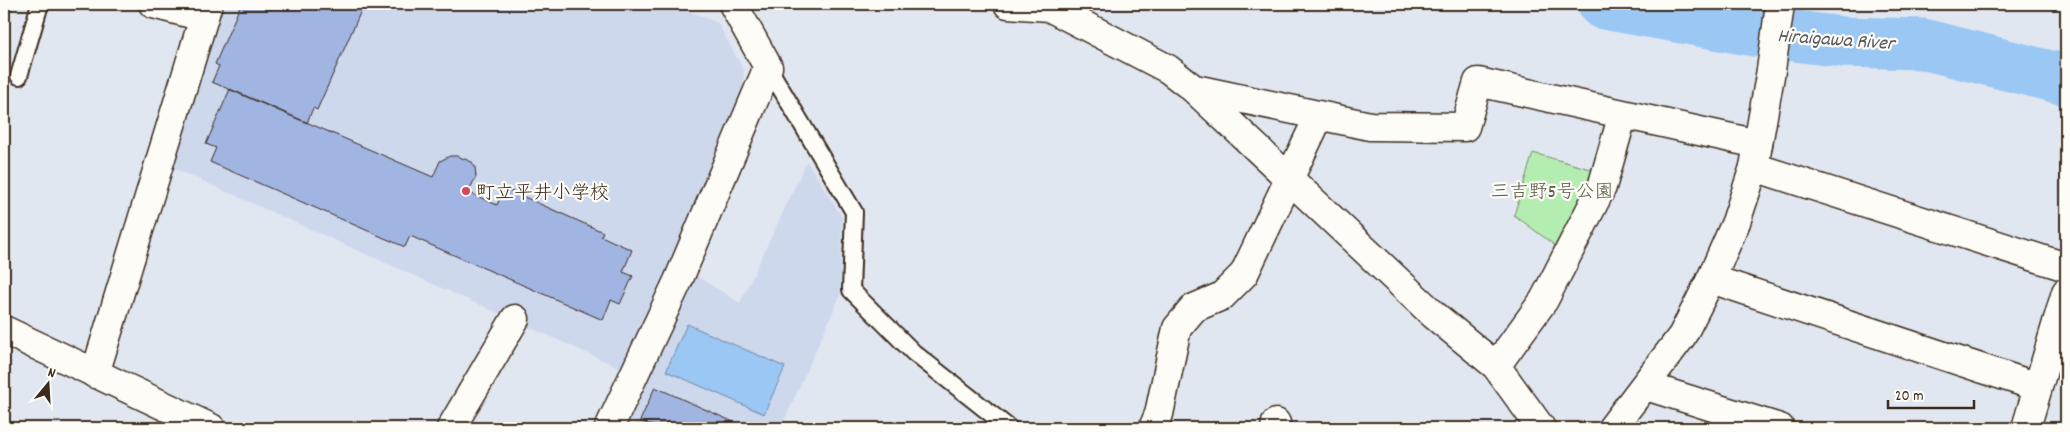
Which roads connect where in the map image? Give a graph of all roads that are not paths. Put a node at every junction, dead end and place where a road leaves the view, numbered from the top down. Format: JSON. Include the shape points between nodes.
{"nodes":[{"id":1,"x":40,"y":4,"type":"edge"},
{"id":2,"x":153,"y":4,"type":"edge"},
{"id":3,"x":733,"y":4,"type":"edge"},
{"id":4,"x":1008,"y":4,"type":"edge"},
{"id":5,"x":1780,"y":4,"type":"edge"},
{"id":6,"x":205,"y":10,"type":"edge"},
{"id":7,"x":768,"y":67,"type":"junction"},
{"id":8,"x":19,"y":76,"type":"dead end"},
{"id":9,"x":1194,"y":89,"type":"junction"},
{"id":10,"x":1623,"y":114,"type":"junction"},
{"id":11,"x":1319,"y":116,"type":"junction"},
{"id":12,"x":1756,"y":155,"type":"junction"},
{"id":13,"x":1289,"y":178,"type":"junction"},
{"id":14,"x":2066,"y":267,"type":"edge"},
{"id":15,"x":1711,"y":279,"type":"junction"},
{"id":16,"x":2066,"y":292,"type":"edge"},
{"id":17,"x":515,"y":319,"type":"dead end"},
{"id":18,"x":4,"y":330,"type":"edge"},
{"id":19,"x":1496,"y":366,"type":"junction"},
{"id":20,"x":96,"y":374,"type":"junction"},
{"id":21,"x":1646,"y":386,"type":"junction"},
{"id":22,"x":2038,"y":387,"type":"junction"},
{"id":23,"x":207,"y":427,"type":"edge"},
{"id":24,"x":451,"y":428,"type":"edge"},
{"id":25,"x":609,"y":428,"type":"edge"},
{"id":26,"x":1009,"y":428,"type":"edge"},
{"id":27,"x":1153,"y":428,"type":"edge"},
{"id":28,"x":1541,"y":428,"type":"edge"},
{"id":29,"x":1612,"y":428,"type":"edge"},
{"id":30,"x":1780,"y":428,"type":"edge"},
{"id":31,"x":2026,"y":428,"type":"edge"}],
"edges":[{"from":1,"to":8,"type":"lane"},
{"from":2,"to":6,"type":"street"},
{"from":3,"to":7,"type":"street"},
{"from":4,"to":9,"type":"street","via":[[1049,7],[1168,69]]},
{"from":5,"to":12,"type":"street"},
{"from":6,"to":20,"type":"street"},
{"from":7,"to":25,"type":"street","via":[[678,281]]},
{"from":7,"to":26,"type":"lane","via":[[854,212],[851,290],[914,353]]},
{"from":9,"to":11,"type":"street"},
{"from":9,"to":13,"type":"street"},
{"from":10,"to":11,"type":"street","via":[[1478,82],[1465,127],[1370,126]]},
{"from":10,"to":12,"type":"street"},
{"from":10,"to":19,"type":"street","via":[[1602,186],[1544,300]]},
{"from":11,"to":13,"type":"street"},
{"from":12,"to":14,"type":"street"},
{"from":12,"to":15,"type":"street","via":[[1736,222]]},
{"from":13,"to":19,"type":"street","via":[[1434,315]]},
{"from":13,"to":27,"type":"street","via":[[1244,274],[1222,296],[1194,308],[1177,328],[1159,414]]},
{"from":15,"to":21,"type":"street","via":[[1682,336]]},
{"from":15,"to":22,"type":"street"},
{"from":16,"to":22,"type":"street"},
{"from":17,"to":24,"type":"street"},
{"from":18,"to":20,"type":"street"},
{"from":19,"to":28,"type":"street"},
{"from":20,"to":23,"type":"street"},
{"from":21,"to":29,"type":"street"},
{"from":21,"to":30,"type":"street"},
{"from":22,"to":31,"type":"street"}]}
